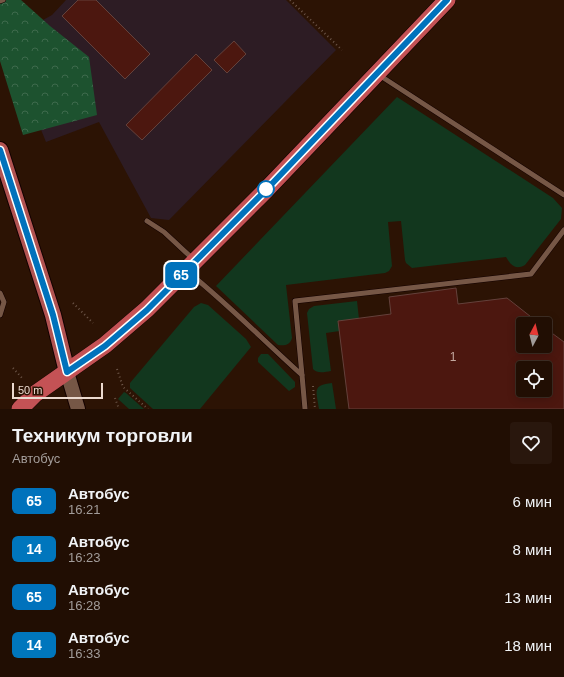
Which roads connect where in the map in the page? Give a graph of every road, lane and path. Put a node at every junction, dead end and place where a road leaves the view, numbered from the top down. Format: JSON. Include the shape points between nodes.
{"nodes":[{"id":1,"x":3,"y":0,"type":"edge"},
{"id":2,"x":290,"y":0,"type":"edge"},
{"id":3,"x":447,"y":0,"type":"edge"},
{"id":4,"x":0,"y":1,"type":"edge"},
{"id":5,"x":342,"y":50,"type":"dead end"},
{"id":6,"x":377,"y":73,"type":"junction"},
{"id":7,"x":0,"y":150,"type":"edge"},
{"id":8,"x":564,"y":196,"type":"edge"},
{"id":9,"x":147,"y":221,"type":"dead end"},
{"id":10,"x":564,"y":230,"type":"edge"},
{"id":11,"x":191,"y":266,"type":"junction"},
{"id":12,"x":0,"y":293,"type":"edge"},
{"id":13,"x":73,"y":303,"type":"dead end"},
{"id":14,"x":0,"y":315,"type":"edge"},
{"id":15,"x":93,"y":323,"type":"dead end"},
{"id":16,"x":13,"y":368,"type":"dead end"},
{"id":17,"x":117,"y":369,"type":"dead end"},
{"id":18,"x":67,"y":372,"type":"junction"},
{"id":19,"x":302,"y":375,"type":"junction"},
{"id":20,"x":22,"y":378,"type":"dead end"},
{"id":21,"x":115,"y":398,"type":"dead end"},
{"id":22,"x":20,"y":409,"type":"edge"},
{"id":23,"x":78,"y":409,"type":"edge"},
{"id":24,"x":119,"y":409,"type":"edge"},
{"id":25,"x":148,"y":409,"type":"edge"},
{"id":26,"x":305,"y":409,"type":"edge"}],
"edges":[{"from":1,"to":4,"type":"lane"},
{"from":2,"to":5,"type":"path"},
{"from":3,"to":6,"type":"highway"},
{"from":6,"to":8,"type":"lane"},
{"from":6,"to":11,"type":"highway"},
{"from":7,"to":18,"type":"main road","via":[[53,315]]},
{"from":9,"to":11,"type":"lane","via":[[164,232]]},
{"from":10,"to":19,"type":"lane","via":[[531,274],[295,301]]},
{"from":11,"to":18,"type":"highway","via":[[147,310],[105,346]]},
{"from":11,"to":19,"type":"lane","via":[[208,288]]},
{"from":12,"to":14,"type":"lane","via":[[4,302]]},
{"from":13,"to":15,"type":"path"},
{"from":16,"to":20,"type":"path"},
{"from":17,"to":25,"type":"path","via":[[123,386]]},
{"from":18,"to":22,"type":"highway","via":[[35,394]]},
{"from":18,"to":23,"type":"main road"},
{"from":19,"to":26,"type":"lane"},
{"from":21,"to":24,"type":"path"}]}
